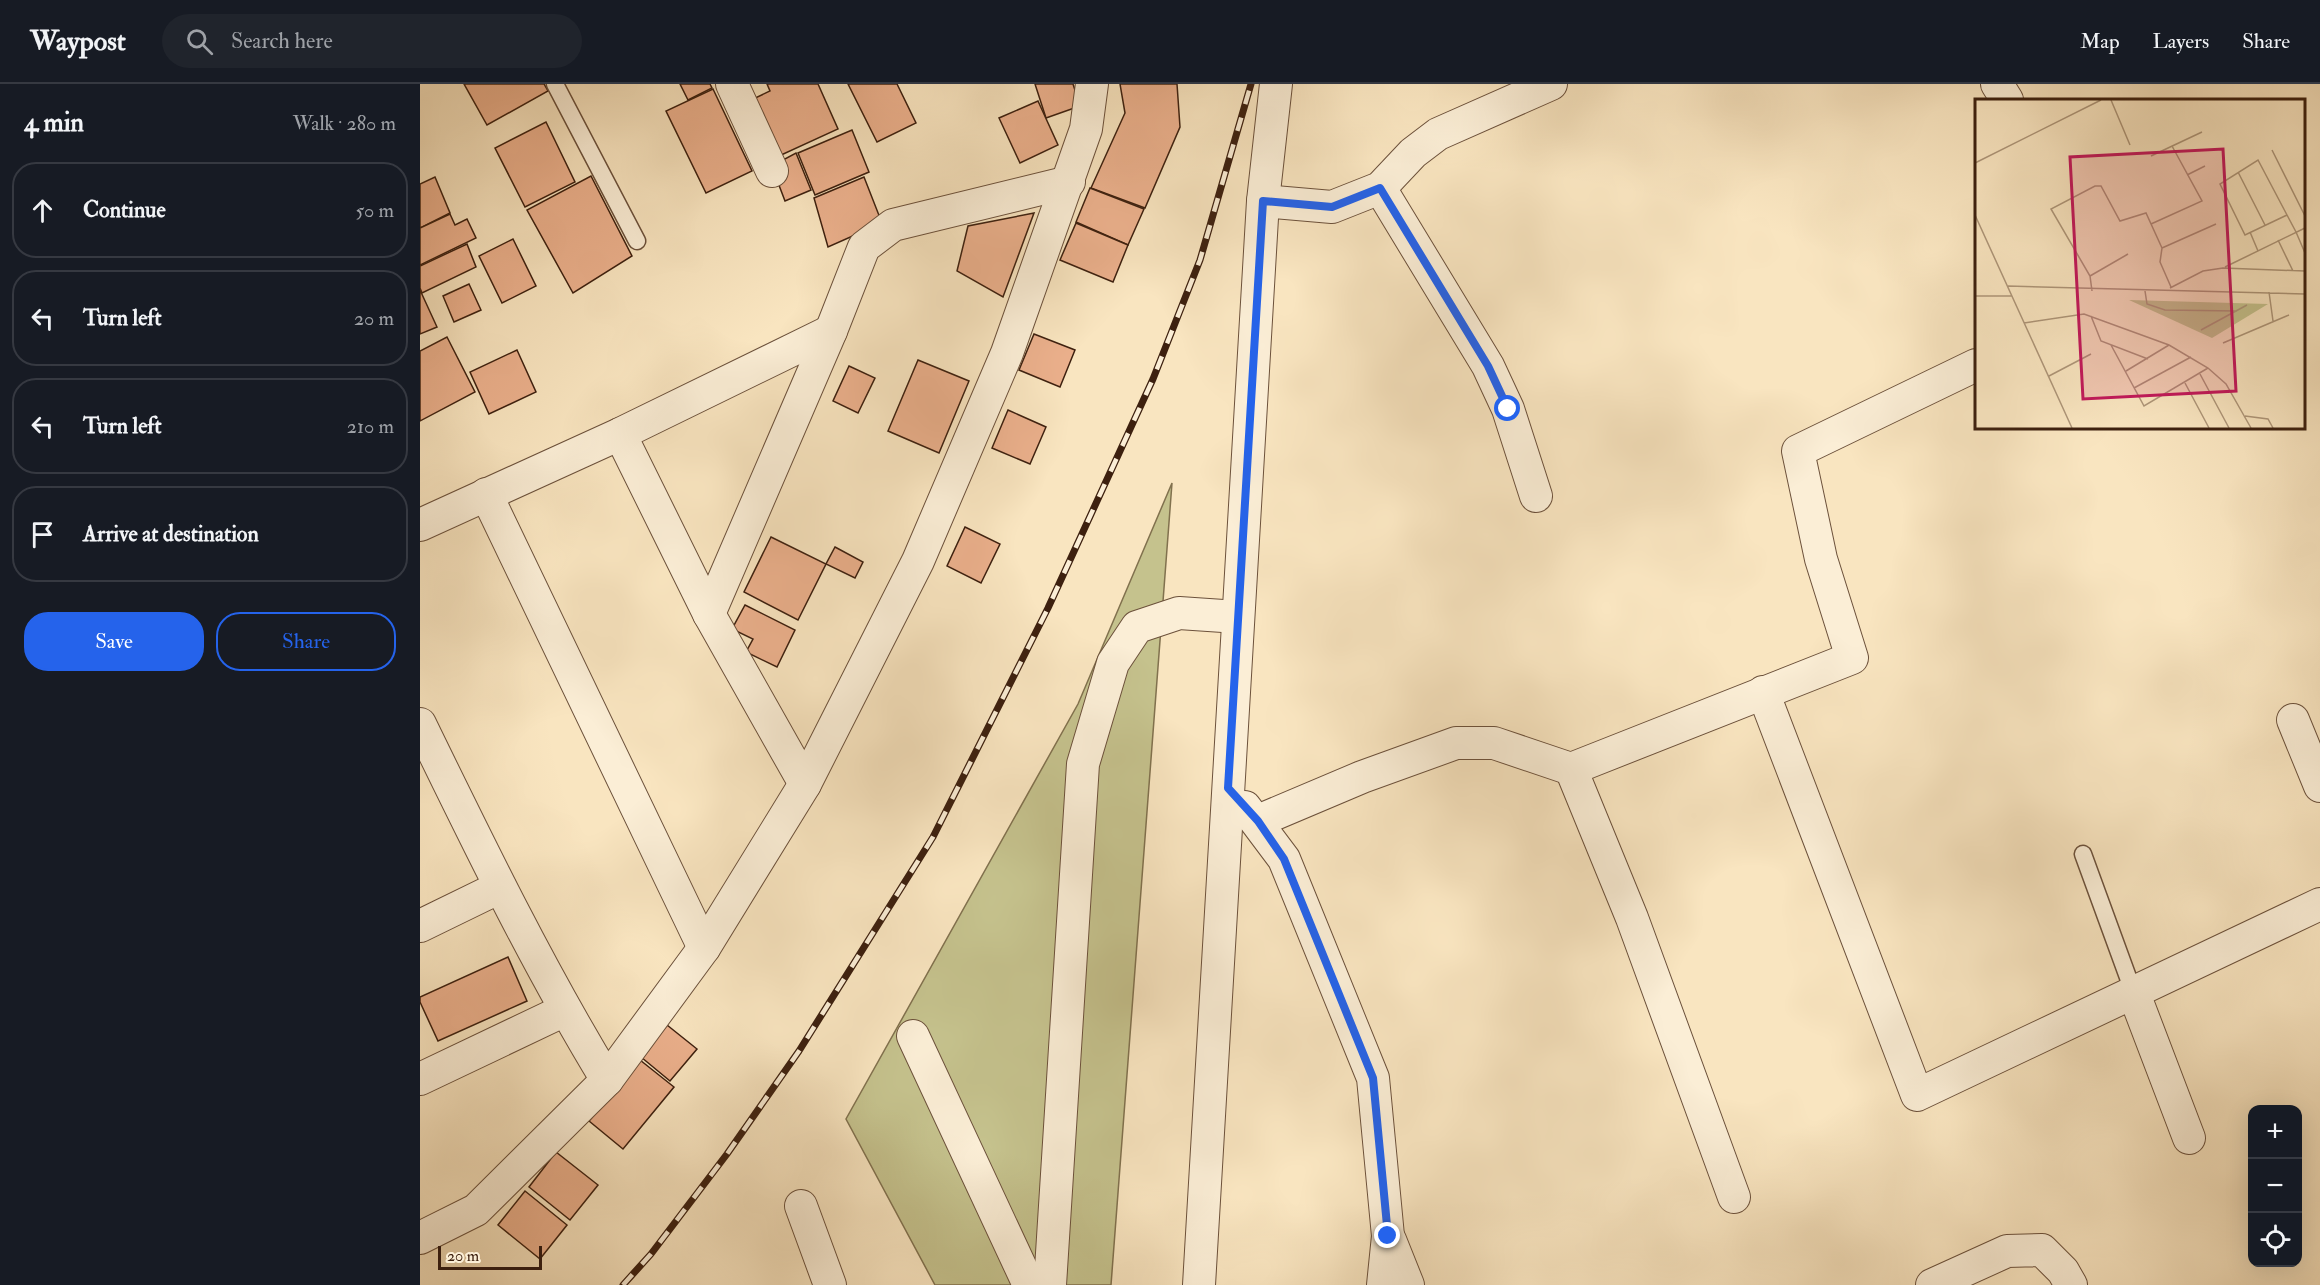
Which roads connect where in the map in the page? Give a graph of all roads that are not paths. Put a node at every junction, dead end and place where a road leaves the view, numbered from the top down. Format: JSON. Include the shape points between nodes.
{"nodes":[{"id":1,"x":555,"y":84,"type":"edge"},
{"id":2,"x":732,"y":84,"type":"edge"},
{"id":3,"x":1092,"y":84,"type":"edge"},
{"id":4,"x":1276,"y":84,"type":"edge"},
{"id":5,"x":1551,"y":84,"type":"edge"},
{"id":6,"x":1997,"y":84,"type":"edge"},
{"id":7,"x":2006,"y":99,"type":"edge"},
{"id":8,"x":772,"y":171,"type":"dead end"},
{"id":9,"x":1069,"y":182,"type":"junction"},
{"id":10,"x":1380,"y":188,"type":"junction"},
{"id":11,"x":1263,"y":201,"type":"junction"},
{"id":12,"x":637,"y":241,"type":"dead end"},
{"id":13,"x":831,"y":331,"type":"junction"},
{"id":14,"x":1975,"y":366,"type":"edge"},
{"id":15,"x":620,"y":434,"type":"junction"},
{"id":16,"x":486,"y":494,"type":"junction"},
{"id":17,"x":1536,"y":496,"type":"dead end"},
{"id":18,"x":420,"y":525,"type":"edge"},
{"id":19,"x":709,"y":614,"type":"junction"},
{"id":20,"x":1238,"y":618,"type":"junction"},
{"id":21,"x":1763,"y":692,"type":"junction"},
{"id":22,"x":2294,"y":720,"type":"dead end"},
{"id":23,"x":420,"y":724,"type":"edge"},
{"id":24,"x":1571,"y":769,"type":"junction"},
{"id":25,"x":805,"y":784,"type":"junction"},
{"id":26,"x":2320,"y":786,"type":"edge"},
{"id":27,"x":1228,"y":788,"type":"junction"},
{"id":28,"x":1258,"y":821,"type":"junction"},
{"id":29,"x":2082,"y":854,"type":"dead end"},
{"id":30,"x":500,"y":887,"type":"junction"},
{"id":31,"x":2320,"y":904,"type":"edge"},
{"id":32,"x":420,"y":926,"type":"edge"},
{"id":33,"x":704,"y":948,"type":"junction"},
{"id":34,"x":2133,"y":991,"type":"junction"},
{"id":35,"x":565,"y":1010,"type":"junction"},
{"id":36,"x":913,"y":1036,"type":"dead end"},
{"id":37,"x":420,"y":1079,"type":"edge"},
{"id":38,"x":608,"y":1080,"type":"junction"},
{"id":39,"x":2188,"y":1138,"type":"dead end"},
{"id":40,"x":1734,"y":1197,"type":"dead end"},
{"id":41,"x":801,"y":1206,"type":"dead end"},
{"id":42,"x":1388,"y":1236,"type":"junction"},
{"id":43,"x":420,"y":1238,"type":"edge"},
{"id":44,"x":831,"y":1285,"type":"edge"},
{"id":45,"x":1029,"y":1285,"type":"edge"},
{"id":46,"x":1050,"y":1285,"type":"edge"},
{"id":47,"x":1198,"y":1285,"type":"edge"},
{"id":48,"x":1383,"y":1285,"type":"edge"},
{"id":49,"x":1408,"y":1285,"type":"edge"},
{"id":50,"x":1932,"y":1285,"type":"edge"},
{"id":51,"x":2072,"y":1285,"type":"edge"}],
"edges":[{"from":1,"to":12,"type":"lane"},
{"from":2,"to":8,"type":"street"},
{"from":3,"to":9,"type":"street","via":[[1086,129]]},
{"from":4,"to":11,"type":"street"},
{"from":5,"to":10,"type":"street","via":[[1438,134],[1413,153]]},
{"from":6,"to":7,"type":"street"},
{"from":9,"to":13,"type":"street","via":[[893,225],[864,248]]},
{"from":9,"to":25,"type":"street","via":[[1007,353],[918,561]]},
{"from":10,"to":11,"type":"street","via":[[1332,207]]},
{"from":10,"to":17,"type":"street","via":[[1488,366],[1508,409]]},
{"from":11,"to":20,"type":"street"},
{"from":13,"to":15,"type":"street"},
{"from":13,"to":19,"type":"street"},
{"from":14,"to":21,"type":"street","via":[[1798,451],[1821,559],[1852,657]]},
{"from":15,"to":16,"type":"street"},
{"from":15,"to":19,"type":"street"},
{"from":16,"to":18,"type":"street"},
{"from":16,"to":33,"type":"street"},
{"from":19,"to":25,"type":"street"},
{"from":20,"to":27,"type":"street"},
{"from":20,"to":46,"type":"street","via":[[1179,613],[1137,627],[1113,663],[1083,764]]},
{"from":21,"to":24,"type":"street"},
{"from":21,"to":34,"type":"street","via":[[1917,1095]]},
{"from":22,"to":26,"type":"street"},
{"from":23,"to":30,"type":"street"},
{"from":24,"to":28,"type":"street","via":[[1494,743],[1456,743]]},
{"from":24,"to":40,"type":"street","via":[[1632,918]]},
{"from":25,"to":33,"type":"street"},
{"from":27,"to":28,"type":"street"},
{"from":27,"to":47,"type":"street"},
{"from":28,"to":42,"type":"street","via":[[1284,859],[1373,1078]]},
{"from":29,"to":34,"type":"lane"},
{"from":30,"to":32,"type":"street"},
{"from":30,"to":35,"type":"street"},
{"from":31,"to":34,"type":"street"},
{"from":33,"to":38,"type":"street"},
{"from":34,"to":39,"type":"street"},
{"from":35,"to":37,"type":"street"},
{"from":35,"to":38,"type":"street"},
{"from":36,"to":45,"type":"street"},
{"from":38,"to":43,"type":"street","via":[[476,1210]]},
{"from":41,"to":44,"type":"street"},
{"from":42,"to":48,"type":"street"},
{"from":42,"to":49,"type":"street"},
{"from":50,"to":51,"type":"street","via":[[2007,1251],[2042,1250]]}]}
